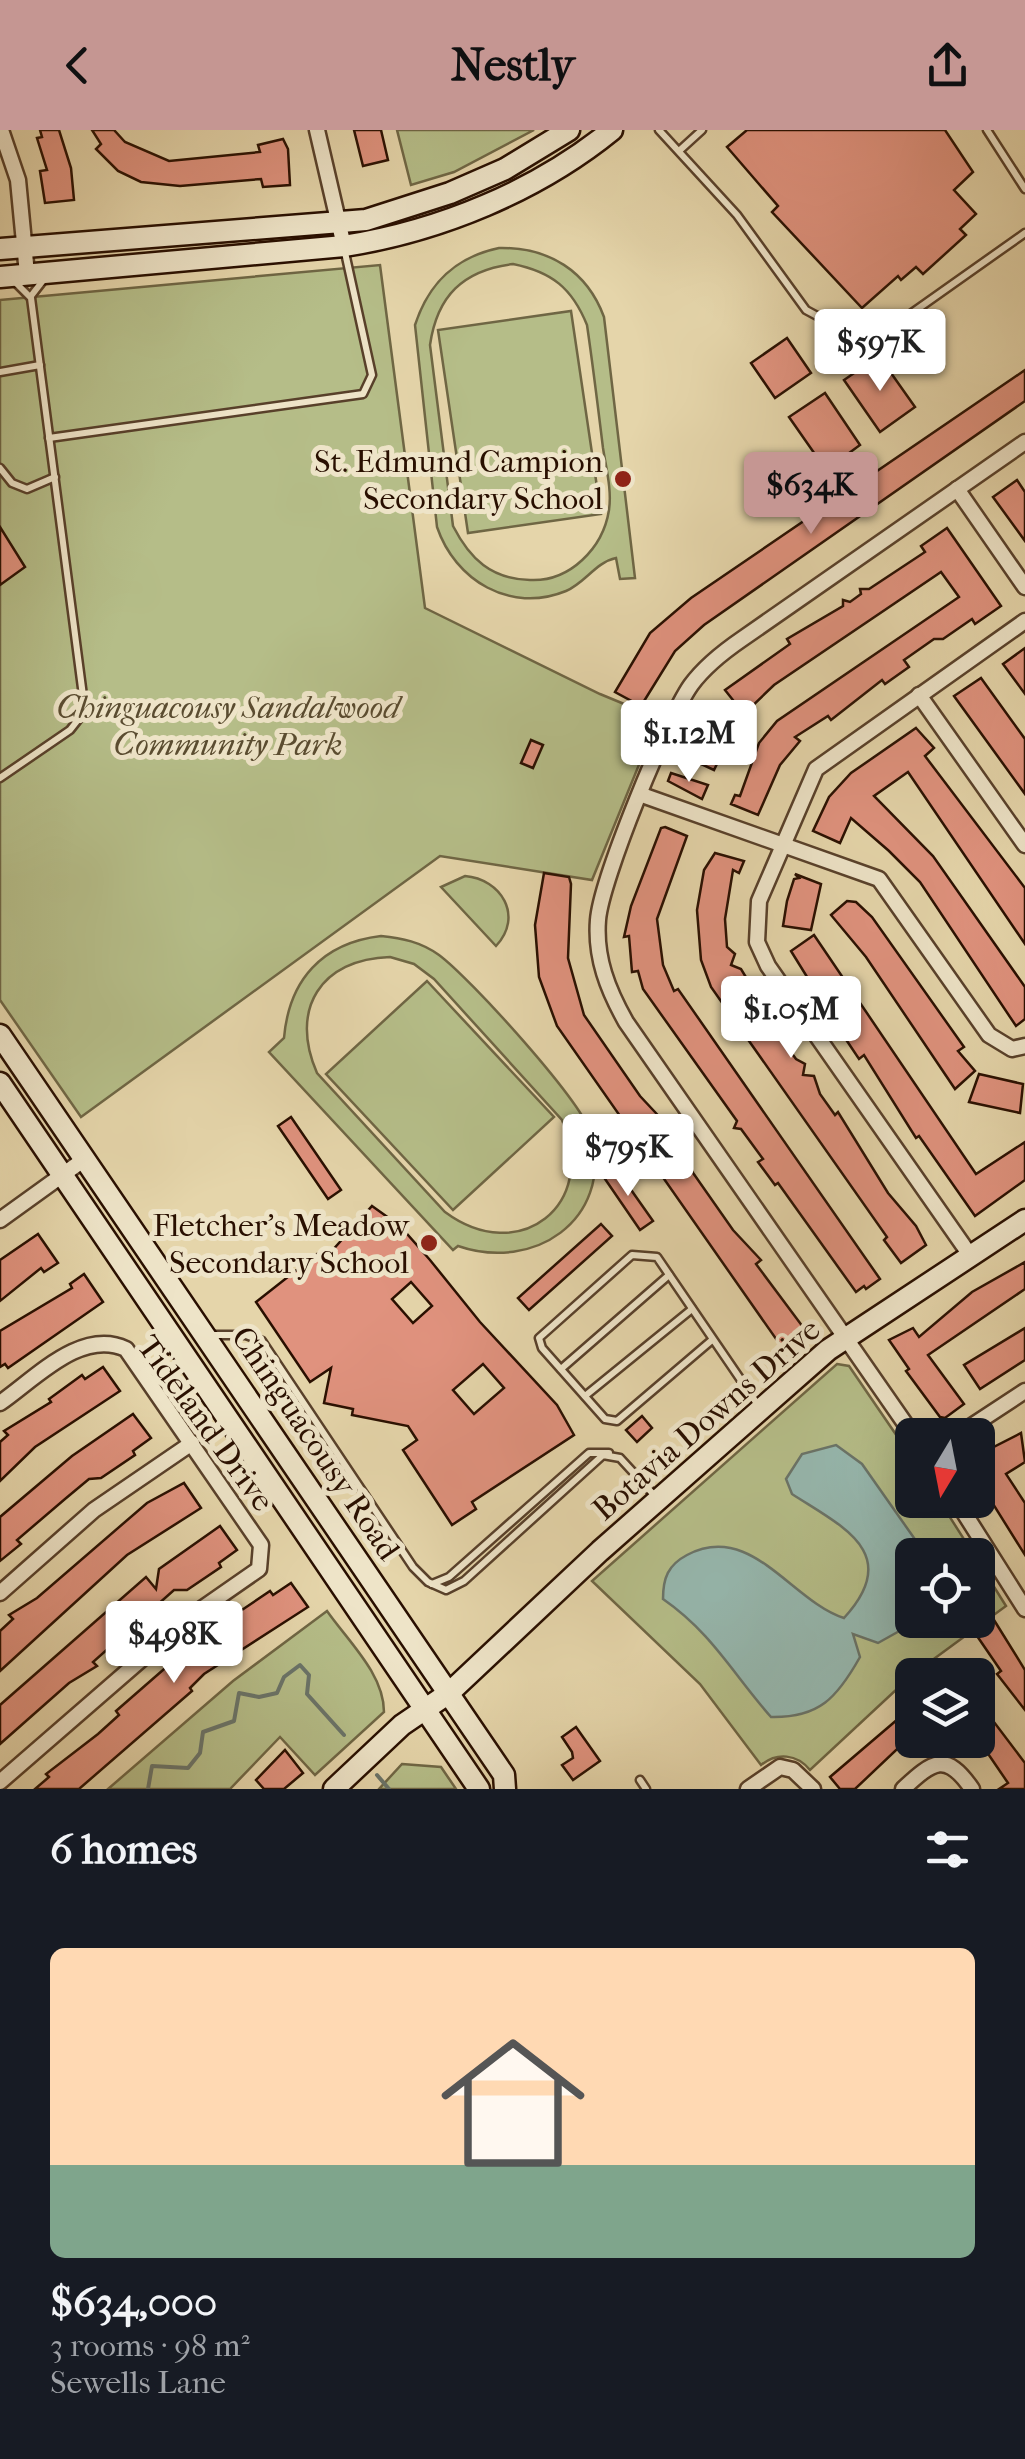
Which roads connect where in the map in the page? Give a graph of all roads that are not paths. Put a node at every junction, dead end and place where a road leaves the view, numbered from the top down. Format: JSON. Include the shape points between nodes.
{"nodes":[{"id":1,"x":1,"y":130,"type":"edge"},
{"id":2,"x":318,"y":130,"type":"edge"},
{"id":3,"x":568,"y":130,"type":"edge"},
{"id":4,"x":612,"y":130,"type":"edge"},
{"id":5,"x":660,"y":130,"type":"edge"},
{"id":6,"x":702,"y":130,"type":"edge"},
{"id":7,"x":988,"y":130,"type":"edge"},
{"id":8,"x":679,"y":151,"type":"junction"},
{"id":9,"x":1025,"y":189,"type":"edge"},
{"id":10,"x":338,"y":223,"type":"junction"},
{"id":11,"x":1025,"y":233,"type":"edge"},
{"id":12,"x":23,"y":246,"type":"junction"},
{"id":13,"x":344,"y":246,"type":"junction"},
{"id":14,"x":0,"y":250,"type":"edge"},
{"id":15,"x":50,"y":272,"type":"junction"},
{"id":16,"x":12,"y":275,"type":"edge"},
{"id":17,"x":31,"y":296,"type":"junction"},
{"id":18,"x":40,"y":365,"type":"junction"},
{"id":19,"x":0,"y":372,"type":"edge"},
{"id":20,"x":50,"y":438,"type":"junction"},
{"id":21,"x":1025,"y":442,"type":"edge"},
{"id":22,"x":0,"y":468,"type":"edge"},
{"id":23,"x":54,"y":477,"type":"junction"},
{"id":24,"x":957,"y":489,"type":"junction"},
{"id":25,"x":1025,"y":587,"type":"edge"},
{"id":26,"x":1025,"y":621,"type":"edge"},
{"id":27,"x":920,"y":695,"type":"junction"},
{"id":28,"x":0,"y":778,"type":"edge"},
{"id":29,"x":642,"y":795,"type":"junction"},
{"id":30,"x":1025,"y":845,"type":"edge"},
{"id":31,"x":780,"y":846,"type":"junction"},
{"id":32,"x":0,"y":1035,"type":"edge"},
{"id":33,"x":1025,"y":1046,"type":"edge"},
{"id":34,"x":0,"y":1083,"type":"edge"},
{"id":35,"x":86,"y":1158,"type":"junction"},
{"id":36,"x":63,"y":1174,"type":"junction"},
{"id":37,"x":0,"y":1220,"type":"edge"},
{"id":38,"x":1025,"y":1220,"type":"edge"},
{"id":39,"x":970,"y":1256,"type":"junction"},
{"id":40,"x":669,"y":1275,"type":"junction"},
{"id":41,"x":692,"y":1310,"type":"junction"},
{"id":42,"x":206,"y":1335,"type":"junction"},
{"id":43,"x":846,"y":1337,"type":"junction"},
{"id":44,"x":712,"y":1340,"type":"junction"},
{"id":45,"x":561,"y":1370,"type":"junction"},
{"id":46,"x":1025,"y":1391,"type":"edge"},
{"id":47,"x":585,"y":1396,"type":"junction"},
{"id":48,"x":0,"y":1403,"type":"edge"},
{"id":49,"x":761,"y":1408,"type":"junction"},
{"id":50,"x":902,"y":1418,"type":"edge"},
{"id":51,"x":984,"y":1418,"type":"edge"},
{"id":52,"x":192,"y":1443,"type":"junction"},
{"id":53,"x":620,"y":1458,"type":"junction"},
{"id":54,"x":658,"y":1500,"type":"junction"},
{"id":55,"x":967,"y":1518,"type":"edge"},
{"id":56,"x":432,"y":1584,"type":"junction"},
{"id":57,"x":0,"y":1593,"type":"edge"},
{"id":58,"x":1025,"y":1609,"type":"edge"},
{"id":59,"x":448,"y":1693,"type":"junction"},
{"id":60,"x":426,"y":1708,"type":"junction"},
{"id":61,"x":640,"y":1780,"type":"dead end"},
{"id":62,"x":0,"y":1782,"type":"edge"},
{"id":63,"x":334,"y":1789,"type":"edge"},
{"id":64,"x":479,"y":1789,"type":"edge"},
{"id":65,"x":505,"y":1789,"type":"edge"},
{"id":66,"x":646,"y":1789,"type":"edge"},
{"id":67,"x":748,"y":1789,"type":"edge"},
{"id":68,"x":814,"y":1789,"type":"edge"},
{"id":69,"x":902,"y":1789,"type":"edge"},
{"id":70,"x":972,"y":1789,"type":"edge"}],
"edges":[{"from":1,"to":12,"type":"street","via":[[18,180]]},
{"from":2,"to":10,"type":"street"},
{"from":3,"to":10,"type":"main road","via":[[450,193]]},
{"from":4,"to":13,"type":"main road","via":[[570,161],[472,211]]},
{"from":5,"to":8,"type":"lane"},
{"from":6,"to":8,"type":"lane"},
{"from":7,"to":9,"type":"lane"},
{"from":8,"to":11,"type":"lane","via":[[806,310],[844,332],[870,332],[902,320]]},
{"from":10,"to":12,"type":"main road"},
{"from":10,"to":13,"type":"street"},
{"from":12,"to":14,"type":"main road"},
{"from":12,"to":16,"type":"street"},
{"from":13,"to":15,"type":"main road"},
{"from":13,"to":20,"type":"lane","via":[[372,374],[363,394]]},
{"from":15,"to":16,"type":"main road"},
{"from":15,"to":17,"type":"lane"},
{"from":16,"to":17,"type":"lane"},
{"from":17,"to":18,"type":"lane"},
{"from":18,"to":19,"type":"lane"},
{"from":18,"to":20,"type":"lane"},
{"from":20,"to":23,"type":"lane"},
{"from":21,"to":24,"type":"street"},
{"from":22,"to":23,"type":"lane","via":[[27,489]]},
{"from":23,"to":28,"type":"lane","via":[[85,712],[70,730]]},
{"from":24,"to":25,"type":"street"},
{"from":24,"to":29,"type":"street","via":[[712,662],[678,707]]},
{"from":26,"to":27,"type":"street"},
{"from":27,"to":30,"type":"street"},
{"from":27,"to":31,"type":"street","via":[[816,769]]},
{"from":29,"to":31,"type":"street"},
{"from":29,"to":43,"type":"street","via":[[600,902],[604,977],[626,1022]]},
{"from":31,"to":33,"type":"street","via":[[879,879],[989,1035],[1012,1050]]},
{"from":31,"to":39,"type":"street","via":[[758,901],[762,954]]},
{"from":32,"to":35,"type":"main road","name":"Chinguacousy Road"},
{"from":34,"to":36,"type":"main road","name":"Chinguacousy Road"},
{"from":35,"to":36,"type":"street"},
{"from":35,"to":42,"type":"main road","name":"Chinguacousy Road"},
{"from":36,"to":37,"type":"street"},
{"from":36,"to":60,"type":"main road","name":"Chinguacousy Road"},
{"from":38,"to":39,"type":"main road","name":"Botavia Downs Drive"},
{"from":39,"to":43,"type":"main road","name":"Botavia Downs Drive"},
{"from":40,"to":41,"type":"lane"},
{"from":40,"to":45,"type":"lane"},
{"from":40,"to":45,"type":"lane","via":[[656,1256],[632,1255],[539,1338]]},
{"from":41,"to":44,"type":"lane"},
{"from":41,"to":47,"type":"lane"},
{"from":42,"to":56,"type":"lane","via":[[246,1334],[262,1341],[414,1567]]},
{"from":42,"to":59,"type":"main road","name":"Chinguacousy Road"},
{"from":43,"to":49,"type":"main road","name":"Botavia Downs Drive"},
{"from":43,"to":50,"type":"street"},
{"from":44,"to":47,"type":"lane","via":[[617,1421],[605,1419]]},
{"from":44,"to":49,"type":"lane"},
{"from":45,"to":47,"type":"lane"},
{"from":46,"to":51,"type":"street"},
{"from":48,"to":52,"type":"street","name":"Tideland Drive","via":[[87,1344],[110,1342],[126,1348]]},
{"from":49,"to":54,"type":"main road","name":"Botavia Downs Drive"},
{"from":52,"to":57,"type":"street","via":[[94,1510]]},
{"from":52,"to":62,"type":"street","name":"Tideland Drive","via":[[261,1544],[259,1569],[190,1617]]},
{"from":53,"to":54,"type":"lane"},
{"from":53,"to":56,"type":"lane","via":[[589,1453],[449,1577]]},
{"from":53,"to":56,"type":"lane","via":[[603,1455],[586,1468],[464,1581],[446,1590]]},
{"from":54,"to":59,"type":"main road","name":"Botavia Downs Drive"},
{"from":55,"to":58,"type":"street"},
{"from":59,"to":60,"type":"main road","name":"Botavia Downs Drive"},
{"from":59,"to":65,"type":"main road","name":"Chinguacousy Road","via":[[504,1774]]},
{"from":60,"to":63,"type":"main road","name":"Botavia Downs Drive"},
{"from":60,"to":64,"type":"main road","name":"Chinguacousy Road"},
{"from":61,"to":66,"type":"lane"},
{"from":67,"to":68,"type":"street","via":[[780,1767]]},
{"from":69,"to":70,"type":"street","via":[[943,1763],[954,1766]]}]}
